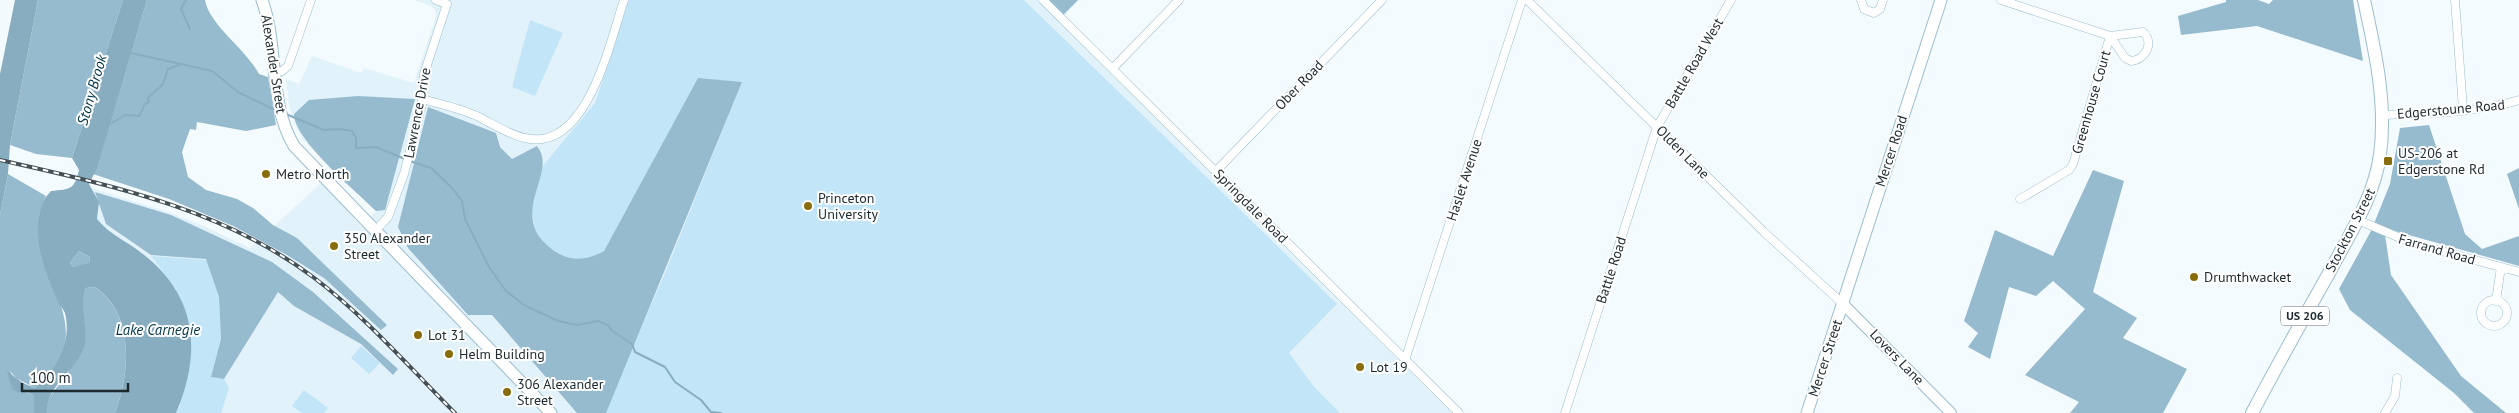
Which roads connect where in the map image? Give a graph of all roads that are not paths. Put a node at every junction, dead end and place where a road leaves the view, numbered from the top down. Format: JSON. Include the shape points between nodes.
{"nodes":[{"id":1,"x":262,"y":0,"type":"edge"},
{"id":2,"x":311,"y":0,"type":"edge"},
{"id":3,"x":436,"y":0,"type":"edge"},
{"id":4,"x":624,"y":0,"type":"edge"},
{"id":5,"x":1043,"y":0,"type":"edge"},
{"id":6,"x":1179,"y":0,"type":"edge"},
{"id":7,"x":1382,"y":0,"type":"edge"},
{"id":8,"x":1522,"y":0,"type":"edge"},
{"id":9,"x":1526,"y":0,"type":"edge"},
{"id":10,"x":1731,"y":0,"type":"edge"},
{"id":11,"x":1861,"y":0,"type":"edge"},
{"id":12,"x":1883,"y":0,"type":"edge"},
{"id":13,"x":1941,"y":0,"type":"edge"},
{"id":14,"x":2001,"y":0,"type":"edge"},
{"id":15,"x":2364,"y":0,"type":"edge"},
{"id":16,"x":2455,"y":0,"type":"edge"},
{"id":17,"x":2110,"y":36,"type":"junction"},
{"id":18,"x":1113,"y":68,"type":"junction"},
{"id":19,"x":274,"y":72,"type":"junction"},
{"id":20,"x":422,"y":99,"type":"junction"},
{"id":21,"x":2519,"y":100,"type":"edge"},
{"id":22,"x":2463,"y":109,"type":"junction"},
{"id":23,"x":2382,"y":115,"type":"junction"},
{"id":24,"x":1658,"y":127,"type":"junction"},
{"id":25,"x":1216,"y":171,"type":"junction"},
{"id":26,"x":2020,"y":198,"type":"dead end"},
{"id":27,"x":2358,"y":220,"type":"junction"},
{"id":28,"x":376,"y":230,"type":"junction"},
{"id":29,"x":2501,"y":267,"type":"junction"},
{"id":30,"x":2519,"y":272,"type":"edge"},
{"id":31,"x":2496,"y":301,"type":"dead end"},
{"id":32,"x":1842,"y":303,"type":"junction"},
{"id":33,"x":1406,"y":360,"type":"junction"},
{"id":34,"x":2397,"y":378,"type":"dead end"},
{"id":35,"x":551,"y":413,"type":"edge"},
{"id":36,"x":1459,"y":413,"type":"edge"},
{"id":37,"x":1565,"y":413,"type":"edge"},
{"id":38,"x":1807,"y":413,"type":"edge"},
{"id":39,"x":1951,"y":413,"type":"edge"},
{"id":40,"x":2252,"y":413,"type":"edge"},
{"id":41,"x":2385,"y":413,"type":"edge"}],
"edges":[{"from":1,"to":19,"type":"main road","name":"Alexander Street"},
{"from":2,"to":19,"type":"street","via":[[288,66]]},
{"from":3,"to":20,"type":"street","name":"Lawrence Drive","via":[[447,4],[424,74]]},
{"from":4,"to":20,"type":"street","via":[[592,91],[573,122],[558,135],[544,139],[524,138],[457,108]]},
{"from":5,"to":18,"type":"street","name":"Springdale Road"},
{"from":6,"to":18,"type":"street"},
{"from":7,"to":25,"type":"street","name":"Ober Road"},
{"from":8,"to":33,"type":"street","name":"Haslet Avenue"},
{"from":9,"to":24,"type":"street","name":"Olden Lane"},
{"from":10,"to":24,"type":"street","name":"Battle Road West"},
{"from":11,"to":12,"type":"street","via":[[1864,9],[1874,13],[1880,9]]},
{"from":13,"to":32,"type":"main road","name":"Mercer Road"},
{"from":14,"to":17,"type":"street"},
{"from":15,"to":23,"type":"highway","name":"Stockton Street","number":"US 206","via":[[2379,71]]},
{"from":16,"to":22,"type":"street"},
{"from":17,"to":17,"type":"street","via":[[2140,32],[2148,37],[2148,45],[2141,58],[2131,61],[2125,58]]},
{"from":17,"to":26,"type":"street","name":"Greenhouse Court","via":[[2073,164],[2069,170]]},
{"from":18,"to":25,"type":"street","name":"Springdale Road"},
{"from":19,"to":28,"type":"main road","name":"Alexander Street","via":[[284,125],[298,151]]},
{"from":20,"to":28,"type":"street","name":"Lawrence Drive","via":[[404,174],[388,217]]},
{"from":21,"to":22,"type":"street","name":"Edgerstoune Road","via":[[2494,107]]},
{"from":22,"to":23,"type":"street","name":"Edgerstoune Road"},
{"from":23,"to":27,"type":"highway","name":"Stockton Street","number":"US 206","via":[[2377,170]]},
{"from":24,"to":32,"type":"street","name":"Olden Lane","via":[[1764,232]]},
{"from":24,"to":37,"type":"street","name":"Battle Road"},
{"from":25,"to":33,"type":"street","name":"Springdale Road"},
{"from":27,"to":29,"type":"street","name":"Farrand Road","via":[[2412,243]]},
{"from":27,"to":40,"type":"highway","name":"Stockton Street","number":"US 206"},
{"from":28,"to":35,"type":"main road","name":"Alexander Street"},
{"from":29,"to":30,"type":"street","name":"Farrand Road"},
{"from":29,"to":31,"type":"street"},
{"from":32,"to":38,"type":"main road","name":"Mercer Street"},
{"from":32,"to":39,"type":"street","name":"Lovers Lane"},
{"from":33,"to":36,"type":"street","name":"Springdale Road"},
{"from":34,"to":41,"type":"street","via":[[2395,396]]}]}
